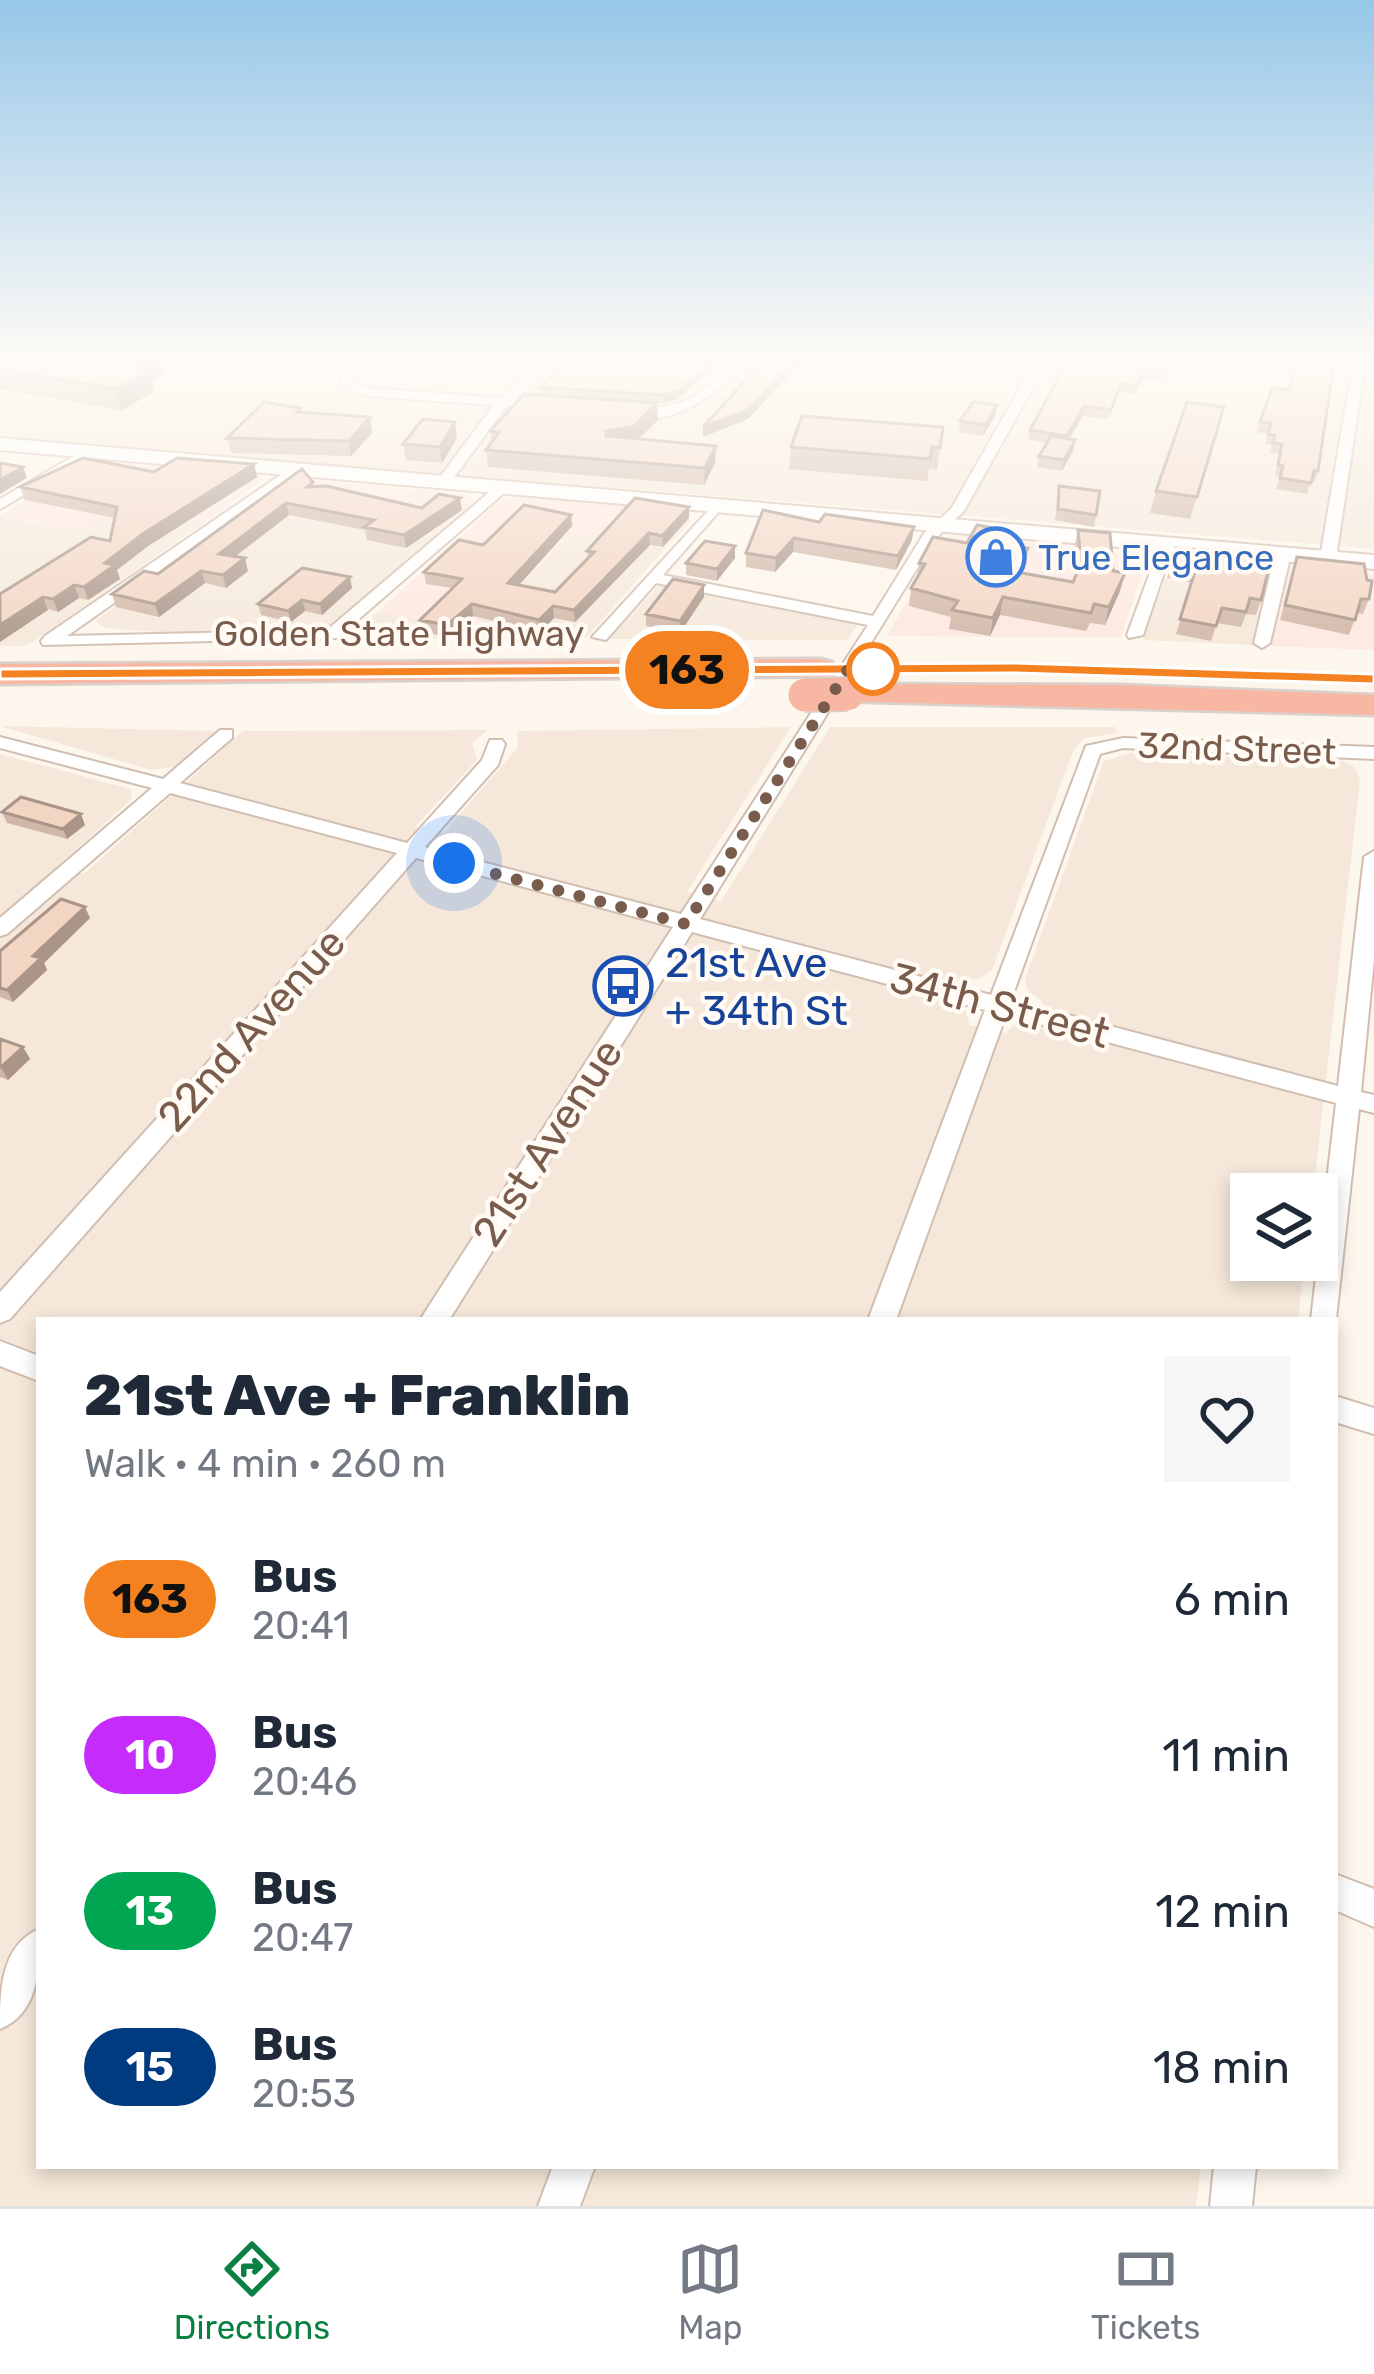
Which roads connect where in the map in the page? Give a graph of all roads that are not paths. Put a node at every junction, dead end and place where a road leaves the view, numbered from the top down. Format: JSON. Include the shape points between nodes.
{"nodes":[{"id":1,"x":77,"y":460,"type":"edge"},
{"id":2,"x":186,"y":460,"type":"edge"},
{"id":3,"x":459,"y":460,"type":"edge"},
{"id":4,"x":986,"y":460,"type":"edge"},
{"id":5,"x":1344,"y":460,"type":"edge"},
{"id":6,"x":295,"y":469,"type":"junction"},
{"id":7,"x":444,"y":481,"type":"junction"},
{"id":8,"x":504,"y":487,"type":"junction"},
{"id":9,"x":0,"y":505,"type":"edge"},
{"id":10,"x":718,"y":505,"type":"junction"},
{"id":11,"x":944,"y":524,"type":"junction"},
{"id":12,"x":1167,"y":543,"type":"junction"},
{"id":13,"x":1283,"y":554,"type":"junction"},
{"id":14,"x":1328,"y":558,"type":"junction"},
{"id":15,"x":1374,"y":562,"type":"edge"},
{"id":16,"x":653,"y":578,"type":"junction"},
{"id":17,"x":878,"y":622,"type":"junction"},
{"id":18,"x":1135,"y":635,"type":"dead end"},
{"id":19,"x":600,"y":637,"type":"dead end"},
{"id":20,"x":1262,"y":643,"type":"dead end"},
{"id":21,"x":0,"y":674,"type":"edge"},
{"id":22,"x":1374,"y":679,"type":"edge"},
{"id":23,"x":813,"y":682,"type":"junction"},
{"id":24,"x":855,"y":682,"type":"junction"},
{"id":25,"x":0,"y":702,"type":"edge"},
{"id":26,"x":1374,"y":704,"type":"edge"},
{"id":27,"x":226,"y":734,"type":"dead end"},
{"id":28,"x":0,"y":742,"type":"edge"},
{"id":29,"x":496,"y":744,"type":"dead end"},
{"id":30,"x":1374,"y":753,"type":"edge"},
{"id":31,"x":163,"y":788,"type":"junction"},
{"id":32,"x":409,"y":851,"type":"junction"},
{"id":33,"x":1373,"y":872,"type":"edge"},
{"id":34,"x":686,"y":924,"type":"junction"},
{"id":35,"x":0,"y":929,"type":"edge"},
{"id":36,"x":998,"y":1002,"type":"junction"},
{"id":37,"x":1348,"y":1097,"type":"junction"},
{"id":38,"x":1374,"y":1104,"type":"edge"},
{"id":39,"x":0,"y":1311,"type":"edge"},
{"id":40,"x":436,"y":1317,"type":"edge"},
{"id":41,"x":883,"y":1317,"type":"edge"},
{"id":42,"x":1325,"y":1317,"type":"edge"},
{"id":43,"x":0,"y":1353,"type":"edge"},
{"id":44,"x":36,"y":1368,"type":"edge"},
{"id":45,"x":1338,"y":1409,"type":"edge"},
{"id":46,"x":1374,"y":1421,"type":"edge"},
{"id":47,"x":1338,"y":1893,"type":"edge"},
{"id":48,"x":1374,"y":1908,"type":"edge"},
{"id":49,"x":36,"y":1953,"type":"edge"},
{"id":50,"x":0,"y":2010,"type":"edge"},
{"id":51,"x":573,"y":2169,"type":"edge"},
{"id":52,"x":1235,"y":2169,"type":"edge"},
{"id":53,"x":559,"y":2206,"type":"edge"},
{"id":54,"x":1231,"y":2206,"type":"edge"}],
"edges":[{"from":1,"to":9,"type":"street"},
{"from":2,"to":6,"type":"main road"},
{"from":3,"to":7,"type":"street"},
{"from":4,"to":11,"type":"street","name":"21st Avenue"},
{"from":5,"to":14,"type":"street"},
{"from":6,"to":7,"type":"main road"},
{"from":6,"to":8,"type":"street","via":[[50,641],[332,635]]},
{"from":7,"to":8,"type":"main road"},
{"from":8,"to":10,"type":"main road"},
{"from":10,"to":11,"type":"main road"},
{"from":10,"to":16,"type":"street"},
{"from":11,"to":12,"type":"main road"},
{"from":11,"to":17,"type":"street","name":"21st Avenue"},
{"from":12,"to":13,"type":"main road"},
{"from":12,"to":18,"type":"street"},
{"from":13,"to":14,"type":"main road"},
{"from":13,"to":20,"type":"street"},
{"from":14,"to":15,"type":"main road"},
{"from":16,"to":17,"type":"street"},
{"from":16,"to":19,"type":"street"},
{"from":17,"to":34,"type":"street","name":"21st Avenue"},
{"from":21,"to":23,"type":"highway","name":"Golden State Highway"},
{"from":22,"to":24,"type":"highway","name":"Golden State Highway","via":[[1215,672]]},
{"from":23,"to":24,"type":"highway","name":"Golden State Highway","bridge":true},
{"from":23,"to":25,"type":"highway","name":"Golden State Highway"},
{"from":24,"to":26,"type":"highway","name":"Golden State Highway"},
{"from":27,"to":31,"type":"street"},
{"from":28,"to":31,"type":"street","name":"34th Street"},
{"from":29,"to":32,"type":"street","name":"22nd Avenue","via":[[491,761]]},
{"from":30,"to":36,"type":"street","name":"32nd Street","via":[[1100,746],[1087,757]]},
{"from":31,"to":32,"type":"street","name":"34th Street"},
{"from":31,"to":35,"type":"street"},
{"from":32,"to":34,"type":"street","name":"34th Street"},
{"from":32,"to":39,"type":"street","name":"22nd Avenue"},
{"from":33,"to":37,"type":"street"},
{"from":34,"to":36,"type":"street","name":"34th Street"},
{"from":34,"to":40,"type":"street","name":"21st Avenue"},
{"from":36,"to":37,"type":"street","name":"34th Street"},
{"from":36,"to":41,"type":"street"},
{"from":37,"to":38,"type":"street","name":"34th Street"},
{"from":37,"to":42,"type":"street"},
{"from":43,"to":44,"type":"street"},
{"from":45,"to":46,"type":"street"},
{"from":47,"to":48,"type":"street"},
{"from":49,"to":50,"type":"street"},
{"from":51,"to":53,"type":"street"},
{"from":52,"to":54,"type":"street"}]}
